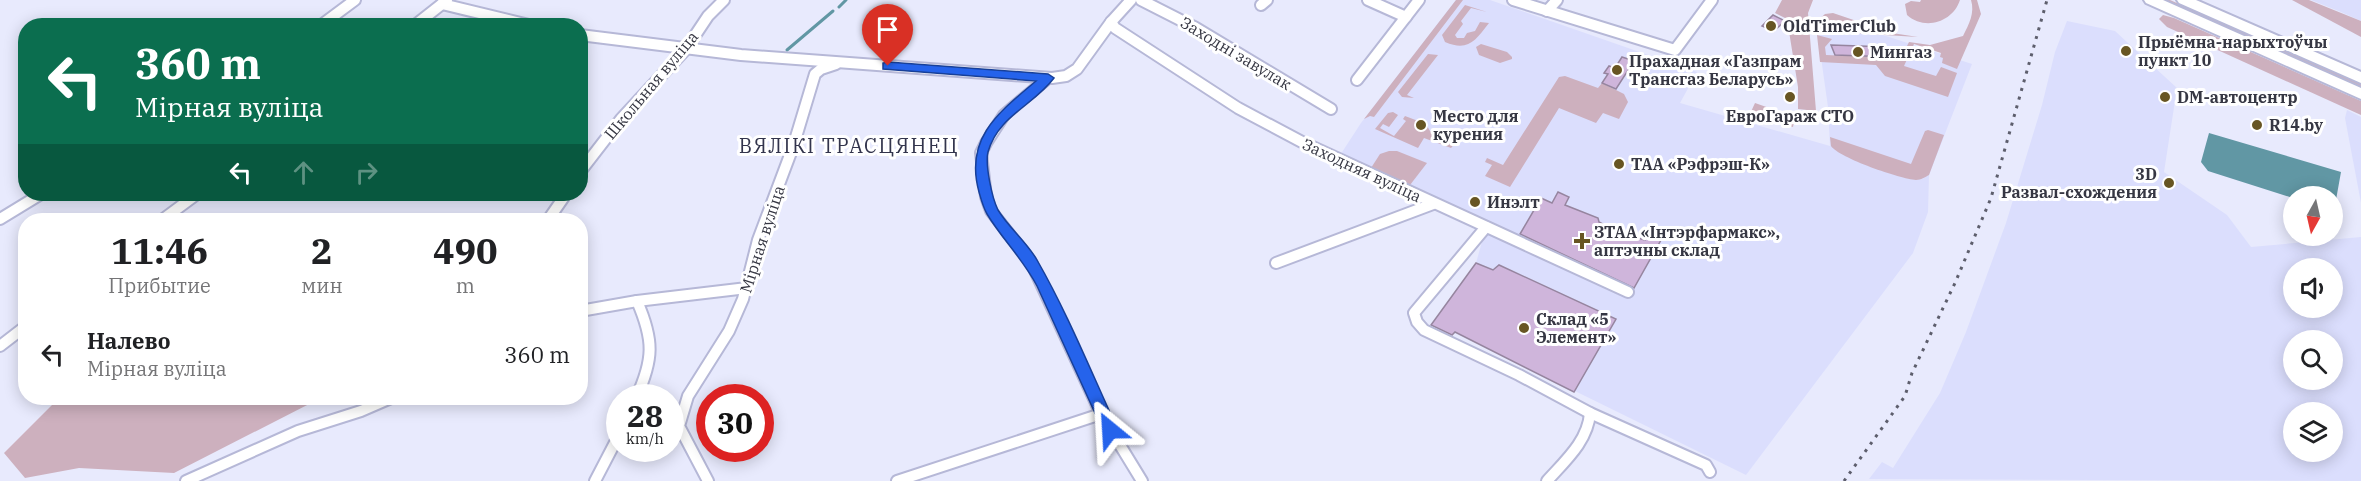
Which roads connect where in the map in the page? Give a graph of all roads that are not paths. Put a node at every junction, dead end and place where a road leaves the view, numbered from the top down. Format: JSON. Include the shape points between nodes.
{"nodes":[{"id":1,"x":355,"y":0,"type":"edge"},
{"id":2,"x":724,"y":0,"type":"edge"},
{"id":3,"x":1131,"y":0,"type":"edge"},
{"id":4,"x":1141,"y":0,"type":"edge"},
{"id":5,"x":1368,"y":0,"type":"edge"},
{"id":6,"x":1419,"y":0,"type":"edge"},
{"id":7,"x":1513,"y":0,"type":"edge"},
{"id":8,"x":1557,"y":0,"type":"edge"},
{"id":9,"x":1712,"y":0,"type":"edge"},
{"id":10,"x":2151,"y":0,"type":"edge"},
{"id":11,"x":2184,"y":0,"type":"edge"},
{"id":12,"x":444,"y":2,"type":"edge"},
{"id":13,"x":1547,"y":11,"type":"junction"},
{"id":14,"x":1406,"y":16,"type":"junction"},
{"id":15,"x":331,"y":18,"type":"edge"},
{"id":16,"x":424,"y":18,"type":"edge"},
{"id":17,"x":503,"y":18,"type":"edge"},
{"id":18,"x":1111,"y":22,"type":"junction"},
{"id":19,"x":588,"y":36,"type":"edge"},
{"id":20,"x":686,"y":49,"type":"junction"},
{"id":21,"x":821,"y":60,"type":"junction"},
{"id":22,"x":845,"y":63,"type":"junction"},
{"id":23,"x":815,"y":74,"type":"junction"},
{"id":24,"x":1048,"y":78,"type":"junction"},
{"id":25,"x":2361,"y":78,"type":"edge"},
{"id":26,"x":1357,"y":80,"type":"dead end"},
{"id":27,"x":2361,"y":94,"type":"edge"},
{"id":28,"x":1331,"y":110,"type":"dead end"},
{"id":29,"x":588,"y":162,"type":"edge"},
{"id":30,"x":30,"y":201,"type":"edge"},
{"id":31,"x":188,"y":201,"type":"edge"},
{"id":32,"x":1433,"y":204,"type":"junction"},
{"id":33,"x":171,"y":213,"type":"edge"},
{"id":34,"x":0,"y":219,"type":"edge"},
{"id":35,"x":1486,"y":227,"type":"junction"},
{"id":36,"x":1276,"y":263,"type":"dead end"},
{"id":37,"x":747,"y":288,"type":"junction"},
{"id":38,"x":1628,"y":292,"type":"dead end"},
{"id":39,"x":637,"y":301,"type":"junction"},
{"id":40,"x":588,"y":310,"type":"edge"},
{"id":41,"x":18,"y":332,"type":"edge"},
{"id":42,"x":0,"y":346,"type":"edge"},
{"id":43,"x":643,"y":384,"type":"edge"},
{"id":44,"x":375,"y":405,"type":"edge"},
{"id":45,"x":684,"y":406,"type":"edge"},
{"id":46,"x":1590,"y":413,"type":"junction"},
{"id":47,"x":1101,"y":414,"type":"junction"},
{"id":48,"x":684,"y":442,"type":"edge"},
{"id":49,"x":606,"y":462,"type":"edge"},
{"id":50,"x":1710,"y":472,"type":"dead end"},
{"id":51,"x":186,"y":481,"type":"edge"},
{"id":52,"x":595,"y":481,"type":"edge"},
{"id":53,"x":708,"y":481,"type":"edge"},
{"id":54,"x":897,"y":481,"type":"edge"},
{"id":55,"x":1142,"y":481,"type":"edge"},
{"id":56,"x":1547,"y":481,"type":"edge"}],
"edges":[{"from":1,"to":15,"type":"street"},
{"from":2,"to":20,"type":"street","name":"Школьная вуліца"},
{"from":3,"to":18,"type":"street"},
{"from":4,"to":28,"type":"street","name":"Заходні завулак","via":[[1196,28]]},
{"from":5,"to":14,"type":"street"},
{"from":6,"to":14,"type":"street"},
{"from":7,"to":13,"type":"street"},
{"from":8,"to":13,"type":"street"},
{"from":9,"to":13,"type":"street","via":[[1676,50]]},
{"from":10,"to":27,"type":"highway"},
{"from":11,"to":25,"type":"highway"},
{"from":12,"to":16,"type":"street"},
{"from":12,"to":17,"type":"street"},
{"from":14,"to":26,"type":"street"},
{"from":18,"to":24,"type":"street","via":[[1077,69],[1066,76]]},
{"from":18,"to":32,"type":"street","name":"Заходняя вуліца","via":[[1238,108]]},
{"from":19,"to":20,"type":"street"},
{"from":20,"to":21,"type":"street"},
{"from":20,"to":29,"type":"street","name":"Школьная вуліца","via":[[621,119]]},
{"from":21,"to":22,"type":"street"},
{"from":21,"to":23,"type":"street","name":"Мірная вуліца"},
{"from":22,"to":23,"type":"street"},
{"from":22,"to":24,"type":"street"},
{"from":23,"to":37,"type":"street","name":"Мірная вуліца","via":[[758,240]]},
{"from":24,"to":47,"type":"street","via":[[999,121],[981,153],[981,168],[992,211],[1031,261]]},
{"from":30,"to":34,"type":"street"},
{"from":31,"to":33,"type":"street"},
{"from":32,"to":35,"type":"street","name":"Заходняя вуліца"},
{"from":32,"to":36,"type":"street"},
{"from":35,"to":38,"type":"street","name":"Заходняя вуліца"},
{"from":35,"to":46,"type":"street","via":[[1422,300],[1414,313],[1417,322],[1424,330]]},
{"from":37,"to":39,"type":"street"},
{"from":37,"to":45,"type":"street","name":"Мірная вуліца","via":[[729,331]]},
{"from":39,"to":40,"type":"street"},
{"from":39,"to":43,"type":"street","via":[[650,328],[651,340]]},
{"from":41,"to":42,"type":"street"},
{"from":44,"to":51,"type":"street","via":[[298,431]]},
{"from":46,"to":50,"type":"street","via":[[1706,465]]},
{"from":46,"to":56,"type":"street","via":[[1589,427]]},
{"from":47,"to":54,"type":"street"},
{"from":47,"to":55,"type":"street"},
{"from":48,"to":53,"type":"street","name":"Мірная вуліца"},
{"from":49,"to":52,"type":"street"}]}
